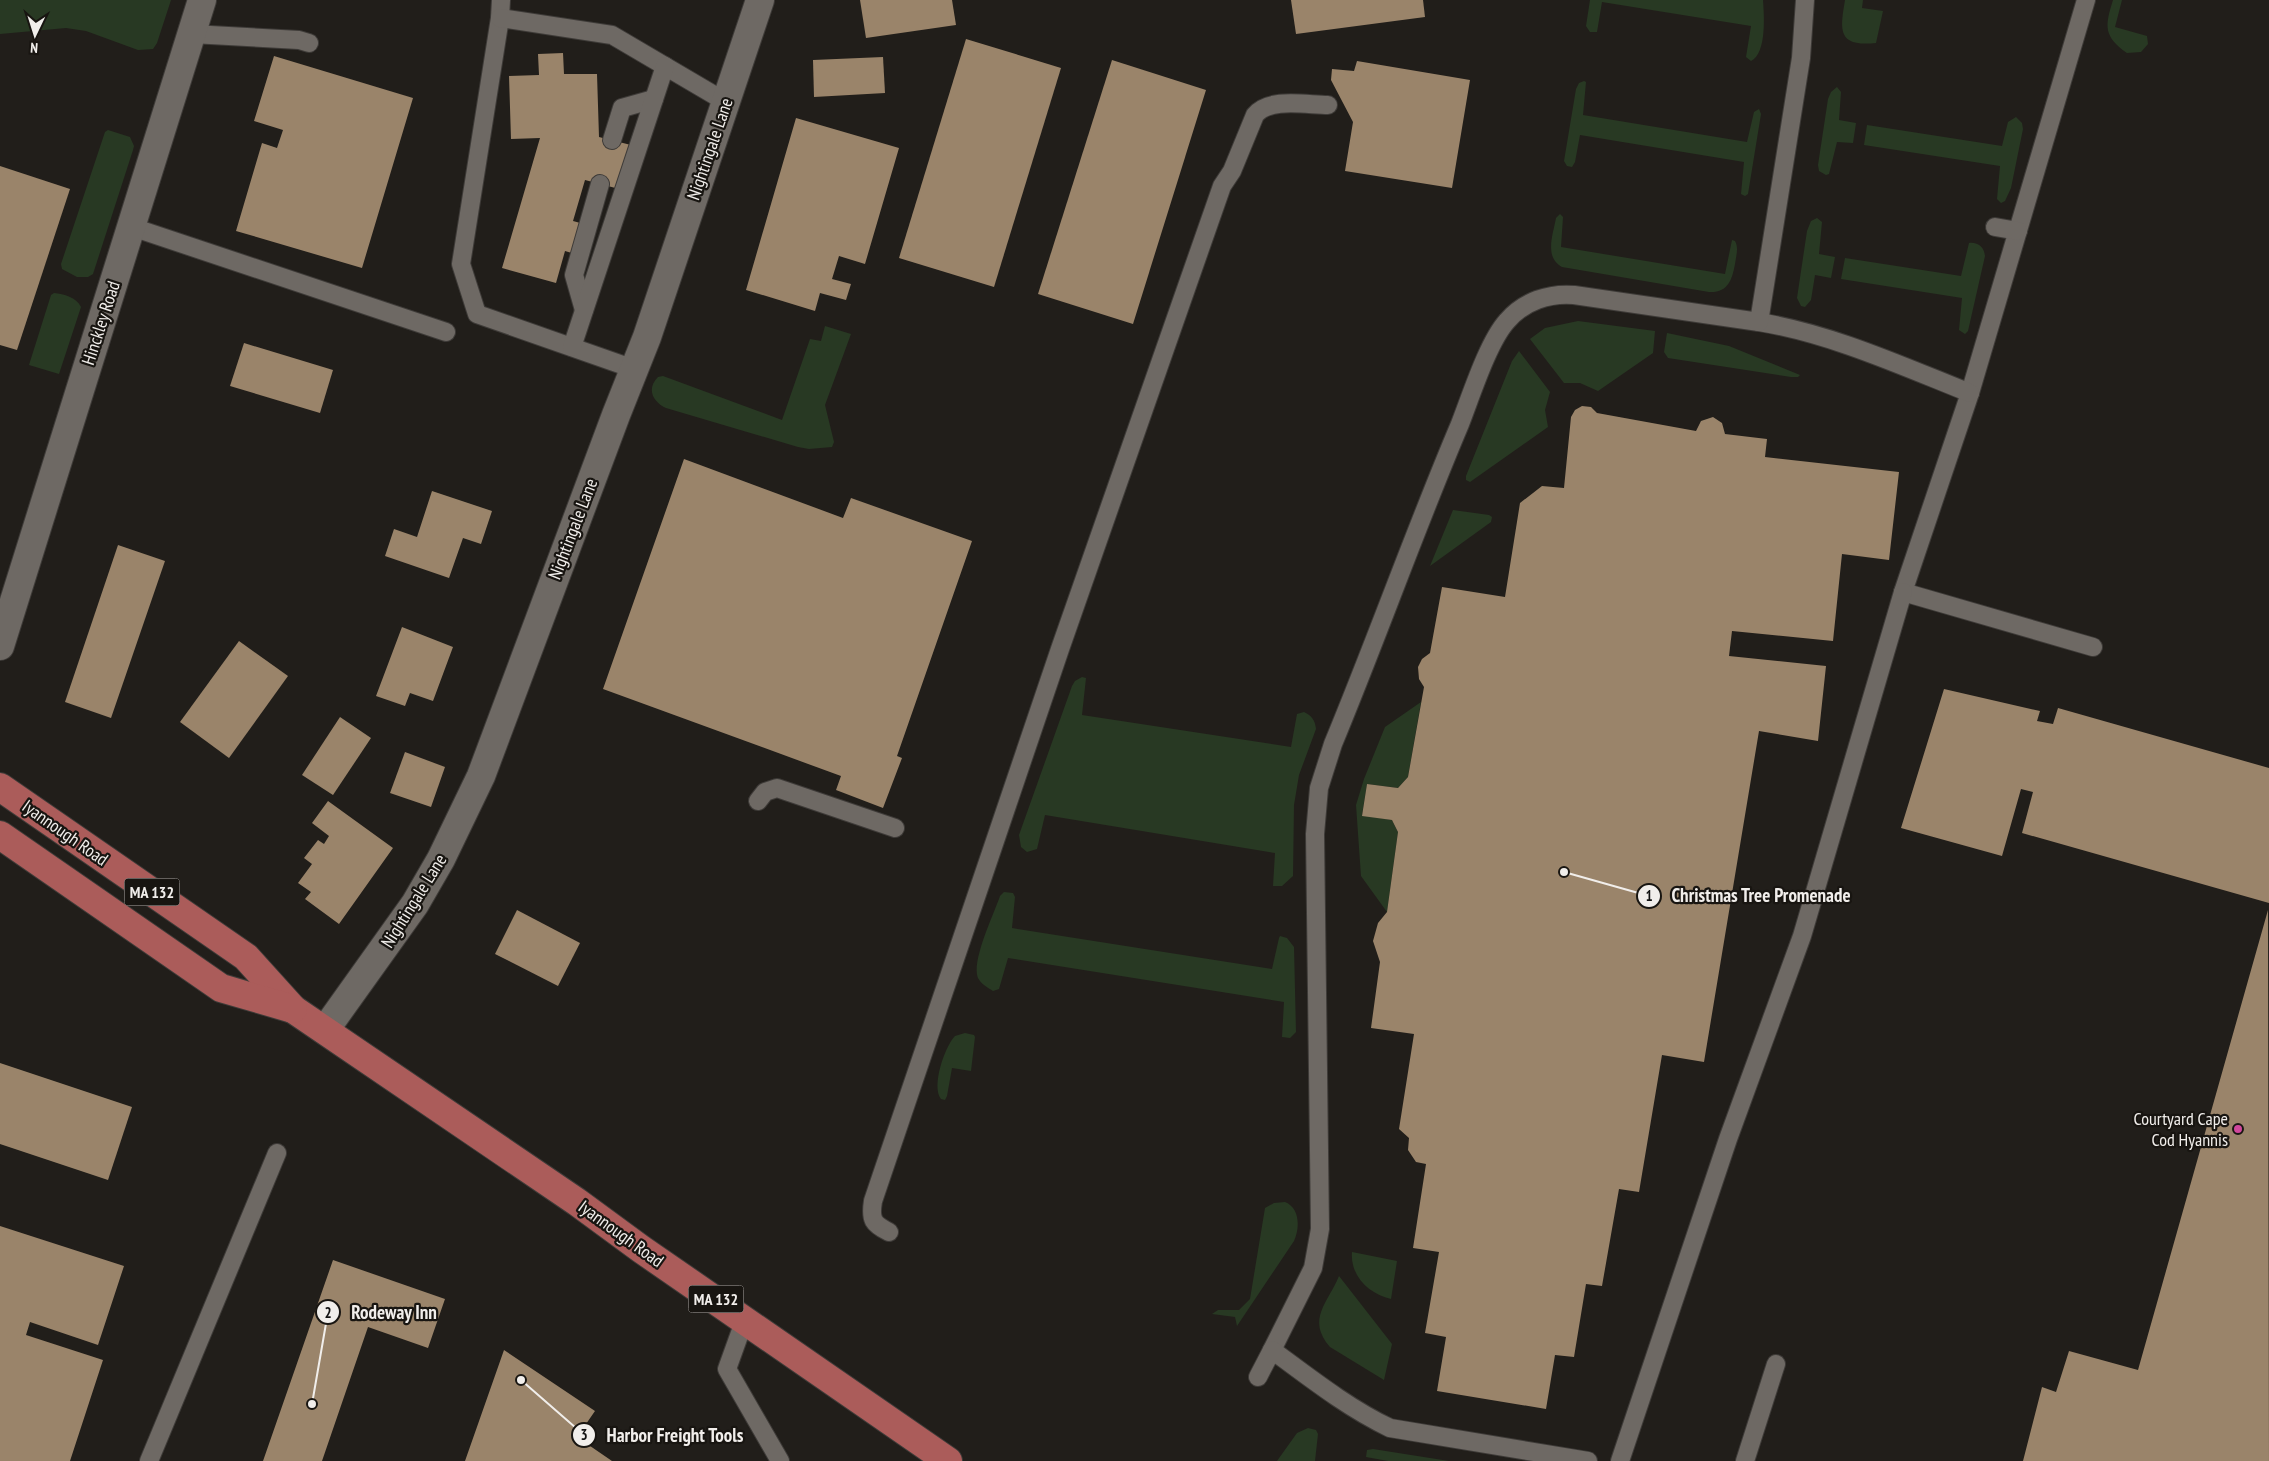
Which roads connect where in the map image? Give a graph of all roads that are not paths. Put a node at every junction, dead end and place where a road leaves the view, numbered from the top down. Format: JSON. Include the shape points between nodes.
{"nodes":[{"id":1,"x":202,"y":0,"type":"edge"},
{"id":2,"x":501,"y":0,"type":"edge"},
{"id":3,"x":760,"y":0,"type":"edge"},
{"id":4,"x":1805,"y":0,"type":"edge"},
{"id":5,"x":2086,"y":0,"type":"edge"},
{"id":6,"x":500,"y":18,"type":"junction"},
{"id":7,"x":192,"y":34,"type":"junction"},
{"id":8,"x":308,"y":43,"type":"dead end"},
{"id":9,"x":665,"y":66,"type":"junction"},
{"id":10,"x":654,"y":98,"type":"junction"},
{"id":11,"x":726,"y":102,"type":"junction"},
{"id":12,"x":1328,"y":105,"type":"dead end"},
{"id":13,"x":612,"y":140,"type":"dead end"},
{"id":14,"x":600,"y":184,"type":"dead end"},
{"id":15,"x":132,"y":227,"type":"junction"},
{"id":16,"x":1995,"y":227,"type":"dead end"},
{"id":17,"x":2018,"y":231,"type":"junction"},
{"id":18,"x":584,"y":310,"type":"junction"},
{"id":19,"x":1760,"y":322,"type":"junction"},
{"id":20,"x":446,"y":332,"type":"dead end"},
{"id":21,"x":572,"y":347,"type":"junction"},
{"id":22,"x":634,"y":369,"type":"junction"},
{"id":23,"x":1970,"y":394,"type":"junction"},
{"id":24,"x":1903,"y":592,"type":"junction"},
{"id":25,"x":0,"y":646,"type":"edge"},
{"id":26,"x":2092,"y":647,"type":"dead end"},
{"id":27,"x":0,"y":787,"type":"edge"},
{"id":28,"x":758,"y":801,"type":"dead end"},
{"id":29,"x":895,"y":828,"type":"dead end"},
{"id":30,"x":0,"y":835,"type":"edge"},
{"id":31,"x":293,"y":1009,"type":"junction"},
{"id":32,"x":325,"y":1030,"type":"junction"},
{"id":33,"x":277,"y":1153,"type":"dead end"},
{"id":34,"x":889,"y":1232,"type":"dead end"},
{"id":35,"x":745,"y":1319,"type":"junction"},
{"id":36,"x":1272,"y":1350,"type":"junction"},
{"id":37,"x":1776,"y":1364,"type":"dead end"},
{"id":38,"x":1258,"y":1377,"type":"dead end"},
{"id":39,"x":149,"y":1461,"type":"edge"},
{"id":40,"x":780,"y":1461,"type":"edge"},
{"id":41,"x":948,"y":1461,"type":"edge"},
{"id":42,"x":1588,"y":1461,"type":"edge"},
{"id":43,"x":1620,"y":1461,"type":"edge"},
{"id":44,"x":1745,"y":1461,"type":"edge"}],
"edges":[{"from":1,"to":7,"type":"street","name":"Hinckley Road"},
{"from":2,"to":6,"type":"lane"},
{"from":3,"to":11,"type":"street","name":"Nightingale Lane"},
{"from":4,"to":19,"type":"lane","via":[[1801,58]]},
{"from":5,"to":17,"type":"lane"},
{"from":6,"to":9,"type":"lane","via":[[612,36]]},
{"from":6,"to":21,"type":"lane","via":[[461,264],[477,314]]},
{"from":7,"to":8,"type":"lane"},
{"from":7,"to":15,"type":"street","name":"Hinckley Road"},
{"from":9,"to":10,"type":"lane"},
{"from":9,"to":11,"type":"lane"},
{"from":10,"to":13,"type":"lane","via":[[622,108]]},
{"from":10,"to":18,"type":"lane"},
{"from":11,"to":22,"type":"street","name":"Nightingale Lane"},
{"from":12,"to":34,"type":"lane","via":[[1270,105],[1261,108],[1255,115],[1232,172],[1222,186],[1060,649],[873,1201],[871,1215],[877,1226]]},
{"from":14,"to":18,"type":"lane","via":[[574,275]]},
{"from":15,"to":20,"type":"lane"},
{"from":15,"to":25,"type":"street","name":"Hinckley Road"},
{"from":16,"to":17,"type":"lane"},
{"from":17,"to":23,"type":"lane"},
{"from":18,"to":21,"type":"lane"},
{"from":19,"to":23,"type":"lane","via":[[1840,343]]},
{"from":19,"to":36,"type":"lane","via":[[1559,294],[1537,300],[1515,312],[1496,337],[1436,480],[1325,764],[1319,788],[1315,918],[1320,1229],[1313,1268]]},
{"from":21,"to":22,"type":"lane"},
{"from":22,"to":32,"type":"street","name":"Nightingale Lane","via":[[480,776],[459,823],[415,904]]},
{"from":23,"to":24,"type":"lane"},
{"from":24,"to":26,"type":"lane"},
{"from":24,"to":43,"type":"lane","via":[[1802,936],[1728,1139]]},
{"from":27,"to":31,"type":"main road","name":"Iyannough Road","number":"MA 132","via":[[246,957]]},
{"from":28,"to":29,"type":"lane","via":[[765,792],[777,788]]},
{"from":30,"to":31,"type":"main road","name":"Iyannough Road","number":"MA 132","via":[[221,988]]},
{"from":31,"to":32,"type":"main road","name":"Iyannough Road","number":"MA 132"},
{"from":32,"to":35,"type":"main road","name":"Iyannough Road","number":"MA 132"},
{"from":33,"to":39,"type":"lane"},
{"from":35,"to":40,"type":"lane","via":[[728,1370]]},
{"from":35,"to":41,"type":"main road","name":"Iyannough Road","number":"MA 132"},
{"from":36,"to":38,"type":"lane"},
{"from":36,"to":42,"type":"lane","via":[[1328,1391],[1390,1428]]},
{"from":37,"to":44,"type":"lane"}]}
